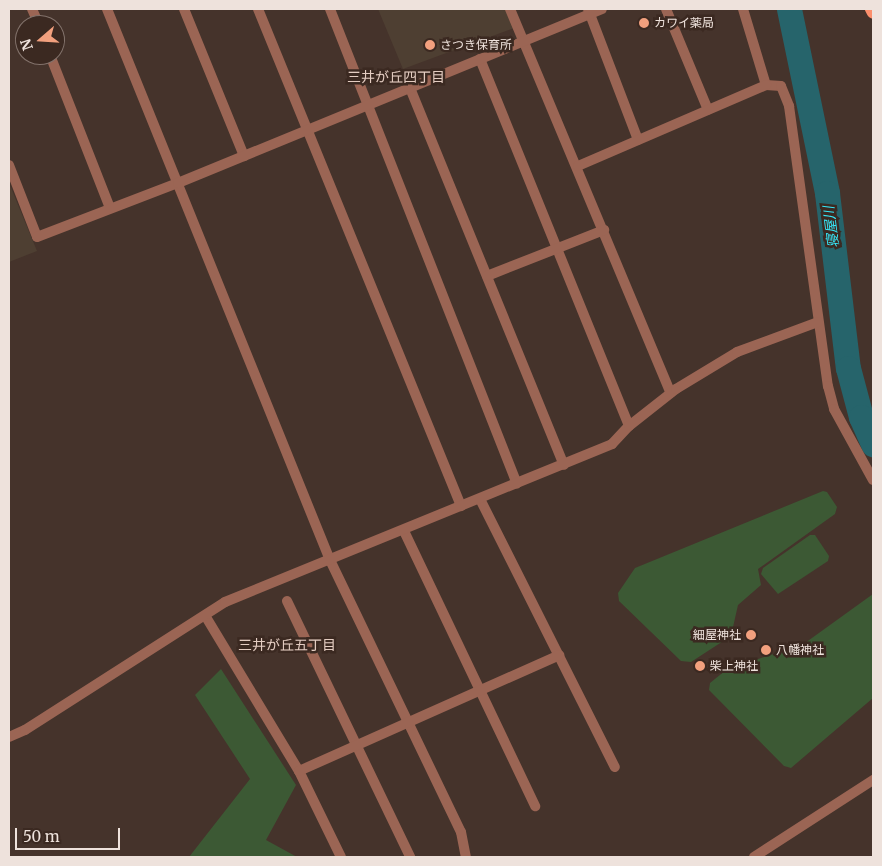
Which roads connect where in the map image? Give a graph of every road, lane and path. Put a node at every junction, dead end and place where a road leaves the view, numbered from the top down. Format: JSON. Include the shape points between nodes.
{"nodes":[{"id":1,"x":107,"y":9,"type":"edge"},
{"id":2,"x":184,"y":9,"type":"edge"},
{"id":3,"x":258,"y":9,"type":"edge"},
{"id":4,"x":330,"y":9,"type":"edge"},
{"id":5,"x":510,"y":9,"type":"edge"},
{"id":6,"x":602,"y":9,"type":"edge"},
{"id":7,"x":666,"y":9,"type":"edge"},
{"id":8,"x":743,"y":9,"type":"edge"},
{"id":9,"x":871,"y":9,"type":"edge"},
{"id":10,"x":589,"y":11,"type":"edge"},
{"id":11,"x":873,"y":14,"type":"edge"},
{"id":12,"x":522,"y":41,"type":"junction"},
{"id":13,"x":480,"y":59,"type":"junction"},
{"id":14,"x":54,"y":65,"type":"edge"},
{"id":15,"x":766,"y":85,"type":"junction"},
{"id":16,"x":410,"y":88,"type":"junction"},
{"id":17,"x":368,"y":105,"type":"junction"},
{"id":18,"x":708,"y":110,"type":"junction"},
{"id":19,"x":307,"y":131,"type":"junction"},
{"id":20,"x":638,"y":140,"type":"junction"},
{"id":21,"x":244,"y":156,"type":"junction"},
{"id":22,"x":9,"y":165,"type":"edge"},
{"id":23,"x":578,"y":166,"type":"junction"},
{"id":24,"x":178,"y":183,"type":"junction"},
{"id":25,"x":110,"y":208,"type":"junction"},
{"id":26,"x":604,"y":230,"type":"junction"},
{"id":27,"x":555,"y":248,"type":"junction"},
{"id":28,"x":487,"y":276,"type":"junction"},
{"id":29,"x":818,"y":322,"type":"junction"},
{"id":30,"x":671,"y":393,"type":"junction"},
{"id":31,"x":629,"y":426,"type":"junction"},
{"id":32,"x":564,"y":465,"type":"junction"},
{"id":33,"x":873,"y":480,"type":"edge"},
{"id":34,"x":517,"y":484,"type":"junction"},
{"id":35,"x":480,"y":499,"type":"junction"},
{"id":36,"x":461,"y":506,"type":"junction"},
{"id":37,"x":404,"y":530,"type":"junction"},
{"id":38,"x":330,"y":560,"type":"junction"},
{"id":39,"x":288,"y":601,"type":"dead end"},
{"id":40,"x":206,"y":617,"type":"junction"},
{"id":41,"x":559,"y":656,"type":"junction"},
{"id":42,"x":479,"y":691,"type":"junction"},
{"id":43,"x":408,"y":723,"type":"junction"},
{"id":44,"x":9,"y":737,"type":"edge"},
{"id":45,"x":358,"y":745,"type":"junction"},
{"id":46,"x":615,"y":767,"type":"dead end"},
{"id":47,"x":299,"y":772,"type":"junction"},
{"id":48,"x":871,"y":785,"type":"edge"},
{"id":49,"x":535,"y":806,"type":"dead end"},
{"id":50,"x":341,"y":857,"type":"edge"},
{"id":51,"x":410,"y":857,"type":"edge"},
{"id":52,"x":466,"y":857,"type":"edge"},
{"id":53,"x":754,"y":857,"type":"edge"}],
"edges":[{"from":1,"to":24,"type":"street"},
{"from":2,"to":21,"type":"street"},
{"from":3,"to":19,"type":"street"},
{"from":4,"to":17,"type":"street"},
{"from":5,"to":12,"type":"street"},
{"from":6,"to":10,"type":"street"},
{"from":7,"to":18,"type":"street"},
{"from":8,"to":15,"type":"street"},
{"from":9,"to":11,"type":"main road"},
{"from":10,"to":12,"type":"street"},
{"from":10,"to":20,"type":"street"},
{"from":12,"to":13,"type":"street"},
{"from":12,"to":23,"type":"street"},
{"from":13,"to":16,"type":"street"},
{"from":13,"to":27,"type":"street"},
{"from":14,"to":25,"type":"street"},
{"from":15,"to":18,"type":"street"},
{"from":15,"to":29,"type":"street","via":[[782,86],[789,106],[807,218]]},
{"from":16,"to":17,"type":"street"},
{"from":16,"to":28,"type":"street"},
{"from":17,"to":19,"type":"street"},
{"from":17,"to":34,"type":"street"},
{"from":18,"to":20,"type":"street"},
{"from":19,"to":21,"type":"street"},
{"from":19,"to":36,"type":"street"},
{"from":20,"to":23,"type":"street"},
{"from":21,"to":24,"type":"street"},
{"from":22,"to":25,"type":"street","via":[[37,237]]},
{"from":23,"to":26,"type":"street"},
{"from":24,"to":25,"type":"street"},
{"from":24,"to":38,"type":"street"},
{"from":26,"to":27,"type":"street"},
{"from":26,"to":30,"type":"street"},
{"from":27,"to":28,"type":"street"},
{"from":27,"to":31,"type":"street"},
{"from":28,"to":32,"type":"street"},
{"from":29,"to":30,"type":"street","via":[[737,352]]},
{"from":29,"to":33,"type":"street","via":[[834,409]]},
{"from":30,"to":31,"type":"street"},
{"from":31,"to":32,"type":"street","via":[[612,444]]},
{"from":32,"to":34,"type":"street"},
{"from":34,"to":35,"type":"street"},
{"from":35,"to":36,"type":"street"},
{"from":35,"to":41,"type":"street"},
{"from":36,"to":37,"type":"street"},
{"from":37,"to":38,"type":"street"},
{"from":37,"to":42,"type":"street"},
{"from":38,"to":40,"type":"street","via":[[225,602]]},
{"from":38,"to":43,"type":"street"},
{"from":39,"to":45,"type":"street"},
{"from":40,"to":44,"type":"street"},
{"from":40,"to":47,"type":"street"},
{"from":41,"to":42,"type":"street"},
{"from":41,"to":46,"type":"street"},
{"from":42,"to":43,"type":"street"},
{"from":42,"to":49,"type":"street"},
{"from":43,"to":45,"type":"street"},
{"from":43,"to":52,"type":"street","via":[[461,832]]},
{"from":45,"to":47,"type":"street"},
{"from":45,"to":51,"type":"street"},
{"from":47,"to":50,"type":"street"},
{"from":48,"to":53,"type":"street"}]}
